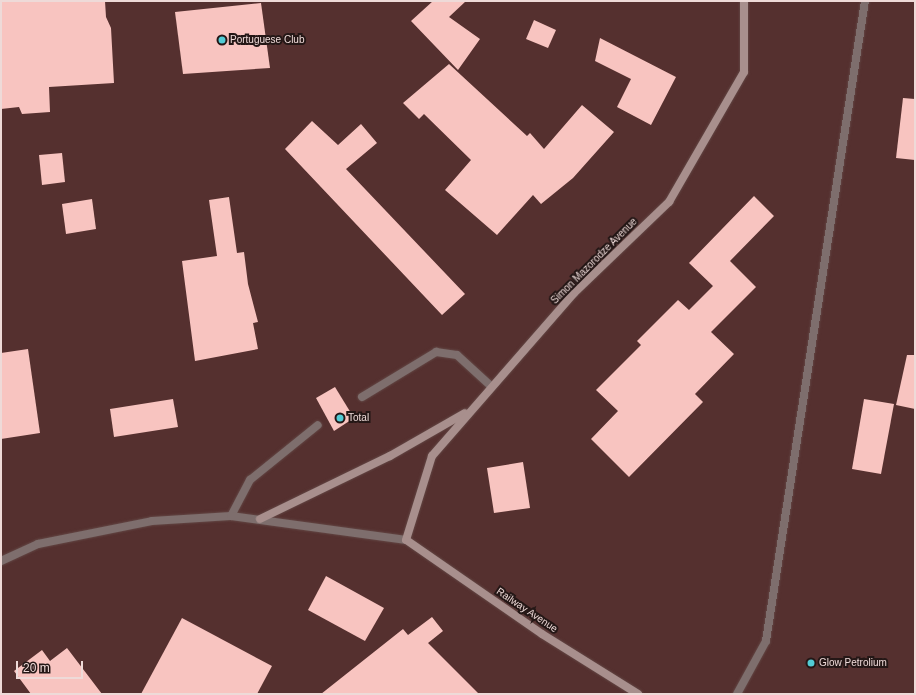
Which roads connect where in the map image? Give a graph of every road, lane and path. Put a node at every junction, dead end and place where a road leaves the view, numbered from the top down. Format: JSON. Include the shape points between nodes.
{"nodes":[{"id":1,"x":744,"y":1,"type":"edge"},
{"id":2,"x":865,"y":1,"type":"edge"},
{"id":3,"x":492,"y":387,"type":"junction"},
{"id":4,"x":362,"y":397,"type":"dead end"},
{"id":5,"x":471,"y":409,"type":"junction"},
{"id":6,"x":318,"y":425,"type":"dead end"},
{"id":7,"x":231,"y":516,"type":"junction"},
{"id":8,"x":260,"y":519,"type":"junction"},
{"id":9,"x":406,"y":540,"type":"junction"},
{"id":10,"x":1,"y":560,"type":"edge"},
{"id":11,"x":638,"y":694,"type":"edge"},
{"id":12,"x":737,"y":694,"type":"edge"}],
"edges":[{"from":1,"to":3,"type":"main road","name":"Simon Mazorodze Avenue","via":[[744,72],[669,202],[574,293]]},
{"from":2,"to":12,"type":"street","via":[[766,641]]},
{"from":3,"to":4,"type":"street","via":[[457,355],[436,352]]},
{"from":3,"to":5,"type":"main road","name":"Simon Mazorodze Avenue"},
{"from":5,"to":8,"type":"main road","via":[[390,456]]},
{"from":5,"to":9,"type":"main road","name":"Simon Mazorodze Avenue","via":[[432,456]]},
{"from":6,"to":7,"type":"street","via":[[250,480]]},
{"from":7,"to":8,"type":"street"},
{"from":7,"to":10,"type":"street","via":[[152,520],[38,544]]},
{"from":8,"to":9,"type":"street"},
{"from":9,"to":11,"type":"main road","name":"Railway Avenue","via":[[542,634]]}]}
